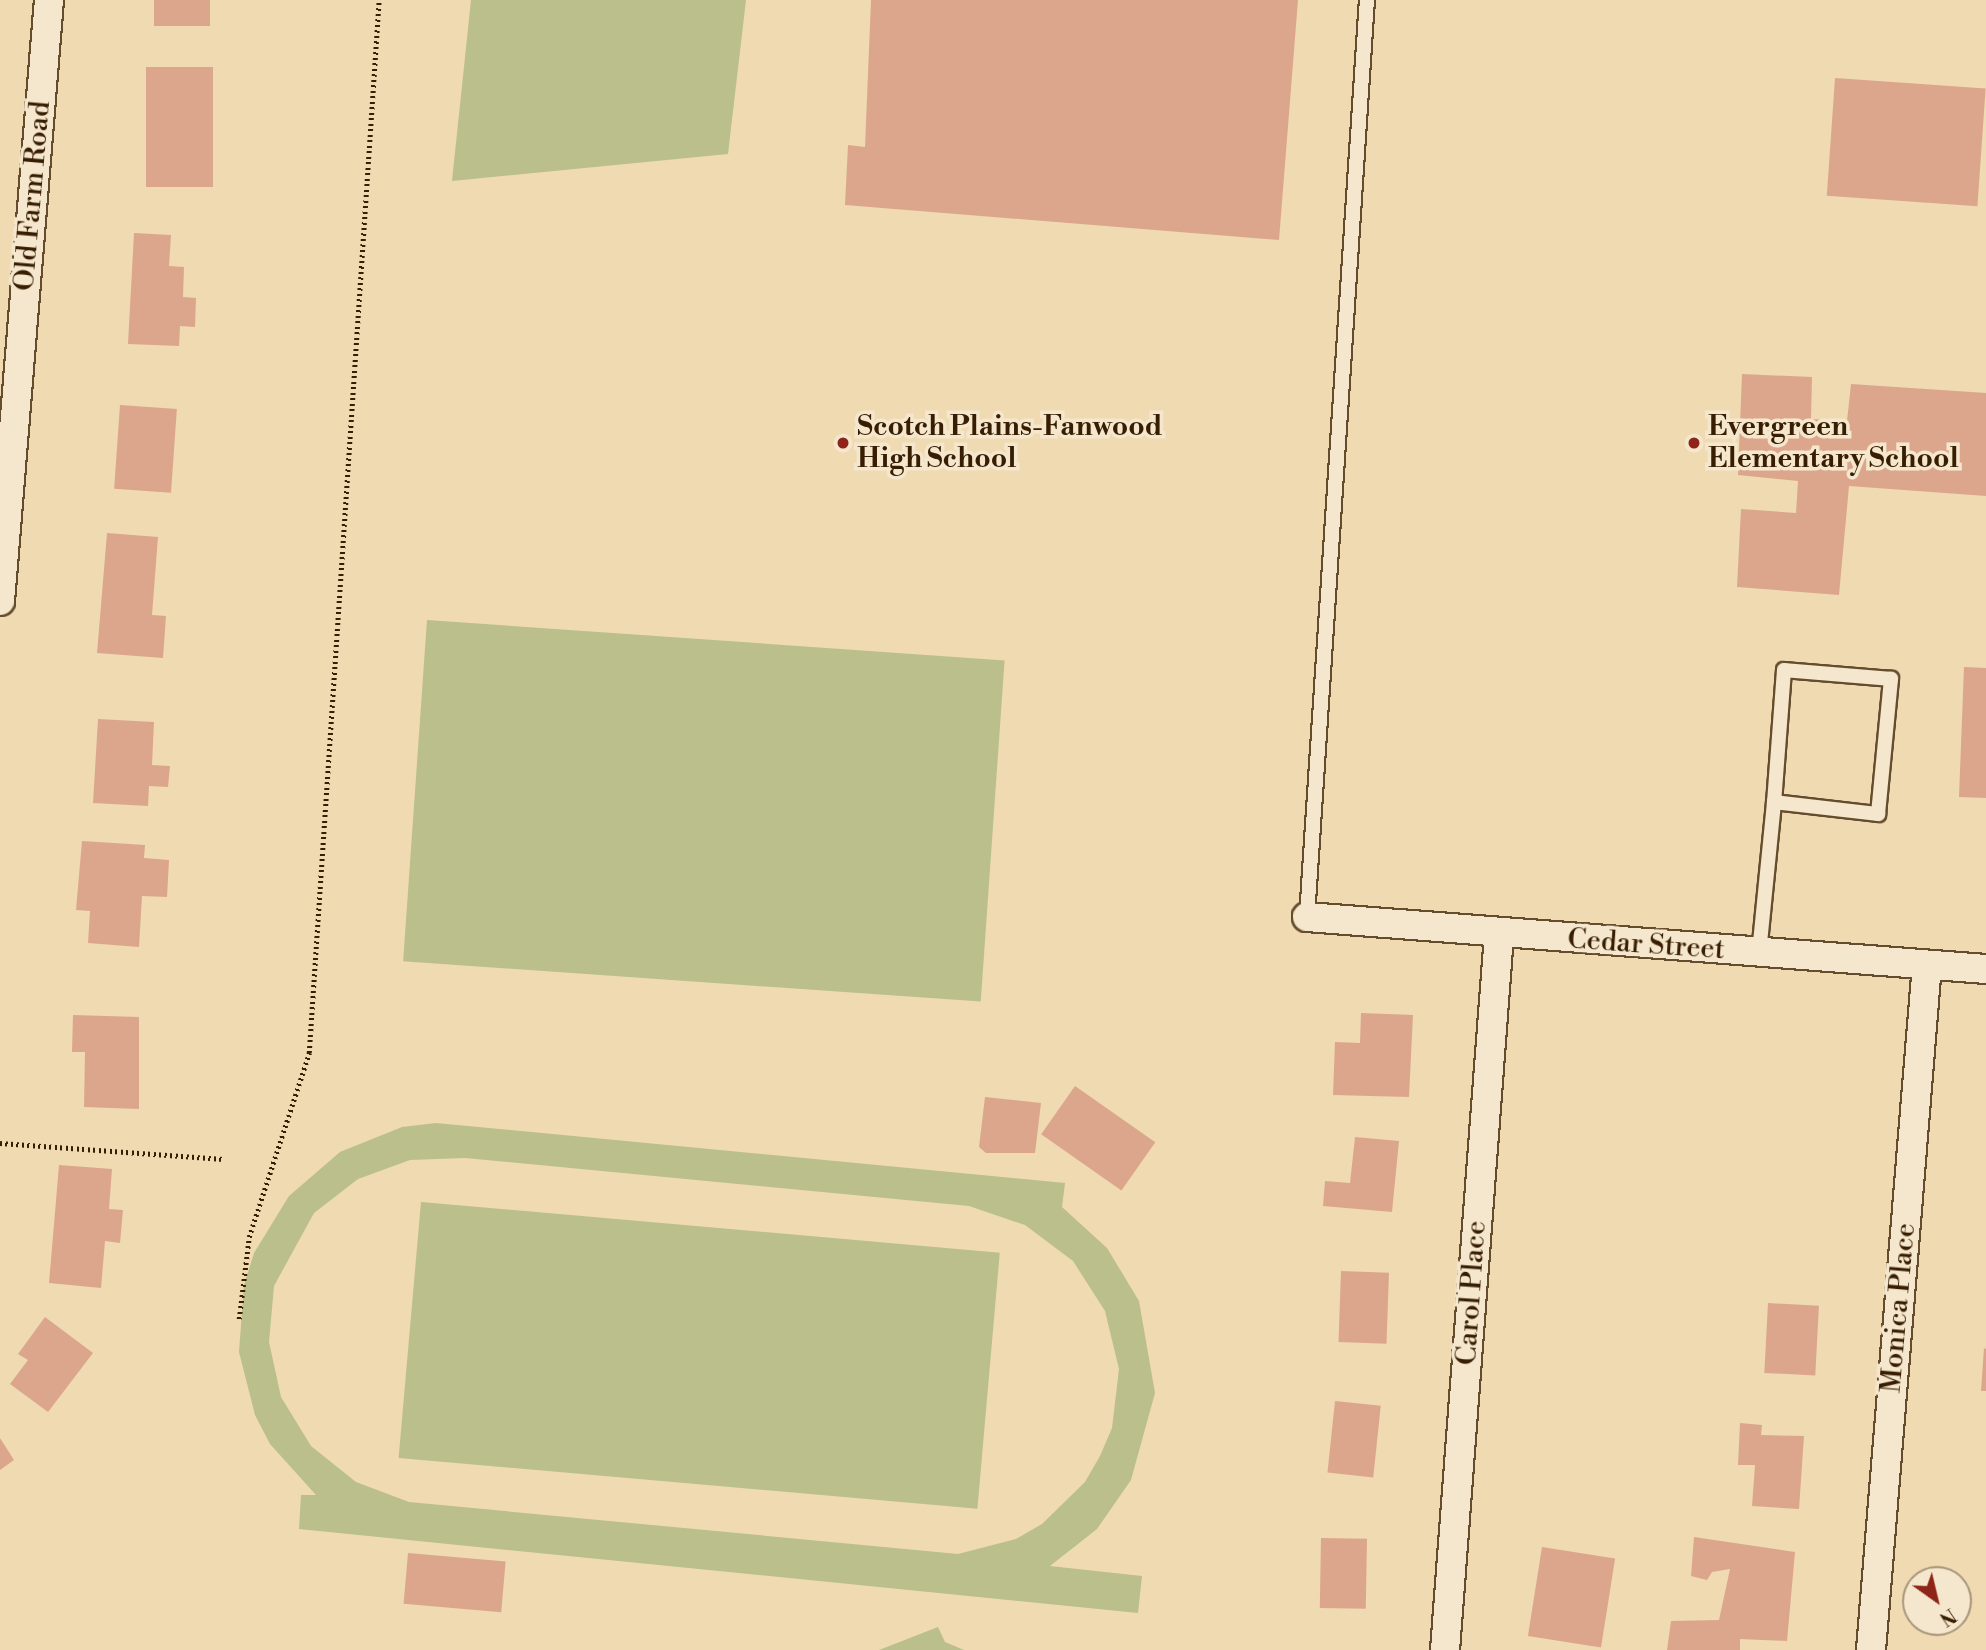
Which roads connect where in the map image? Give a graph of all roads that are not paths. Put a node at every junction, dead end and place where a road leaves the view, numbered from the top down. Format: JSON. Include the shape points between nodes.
{"nodes":[{"id":1,"x":49,"y":0,"type":"edge"},
{"id":2,"x":1367,"y":0,"type":"edge"},
{"id":3,"x":0,"y":601,"type":"edge"},
{"id":4,"x":1774,"y":802,"type":"junction"},
{"id":5,"x":1307,"y":918,"type":"joint"},
{"id":6,"x":1499,"y":935,"type":"junction"},
{"id":7,"x":1759,"y":953,"type":"junction"},
{"id":8,"x":1927,"y":965,"type":"junction"},
{"id":9,"x":1986,"y":969,"type":"edge"},
{"id":10,"x":1445,"y":1650,"type":"edge"},
{"id":11,"x":1871,"y":1650,"type":"edge"}],
"edges":[{"from":1,"to":3,"type":"street","name":"Old Farm Road"},
{"from":2,"to":5,"type":"lane"},
{"from":4,"to":4,"type":"lane","via":[[1878,814],[1891,679],[1784,670]]},
{"from":4,"to":7,"type":"lane"},
{"from":5,"to":6,"type":"street","name":"Cedar Street"},
{"from":6,"to":7,"type":"street","name":"Cedar Street"},
{"from":6,"to":10,"type":"street","name":"Carol Place"},
{"from":7,"to":8,"type":"street","name":"Cedar Street"},
{"from":8,"to":9,"type":"street","name":"Cedar Street"},
{"from":8,"to":11,"type":"street","name":"Monica Place"}]}
